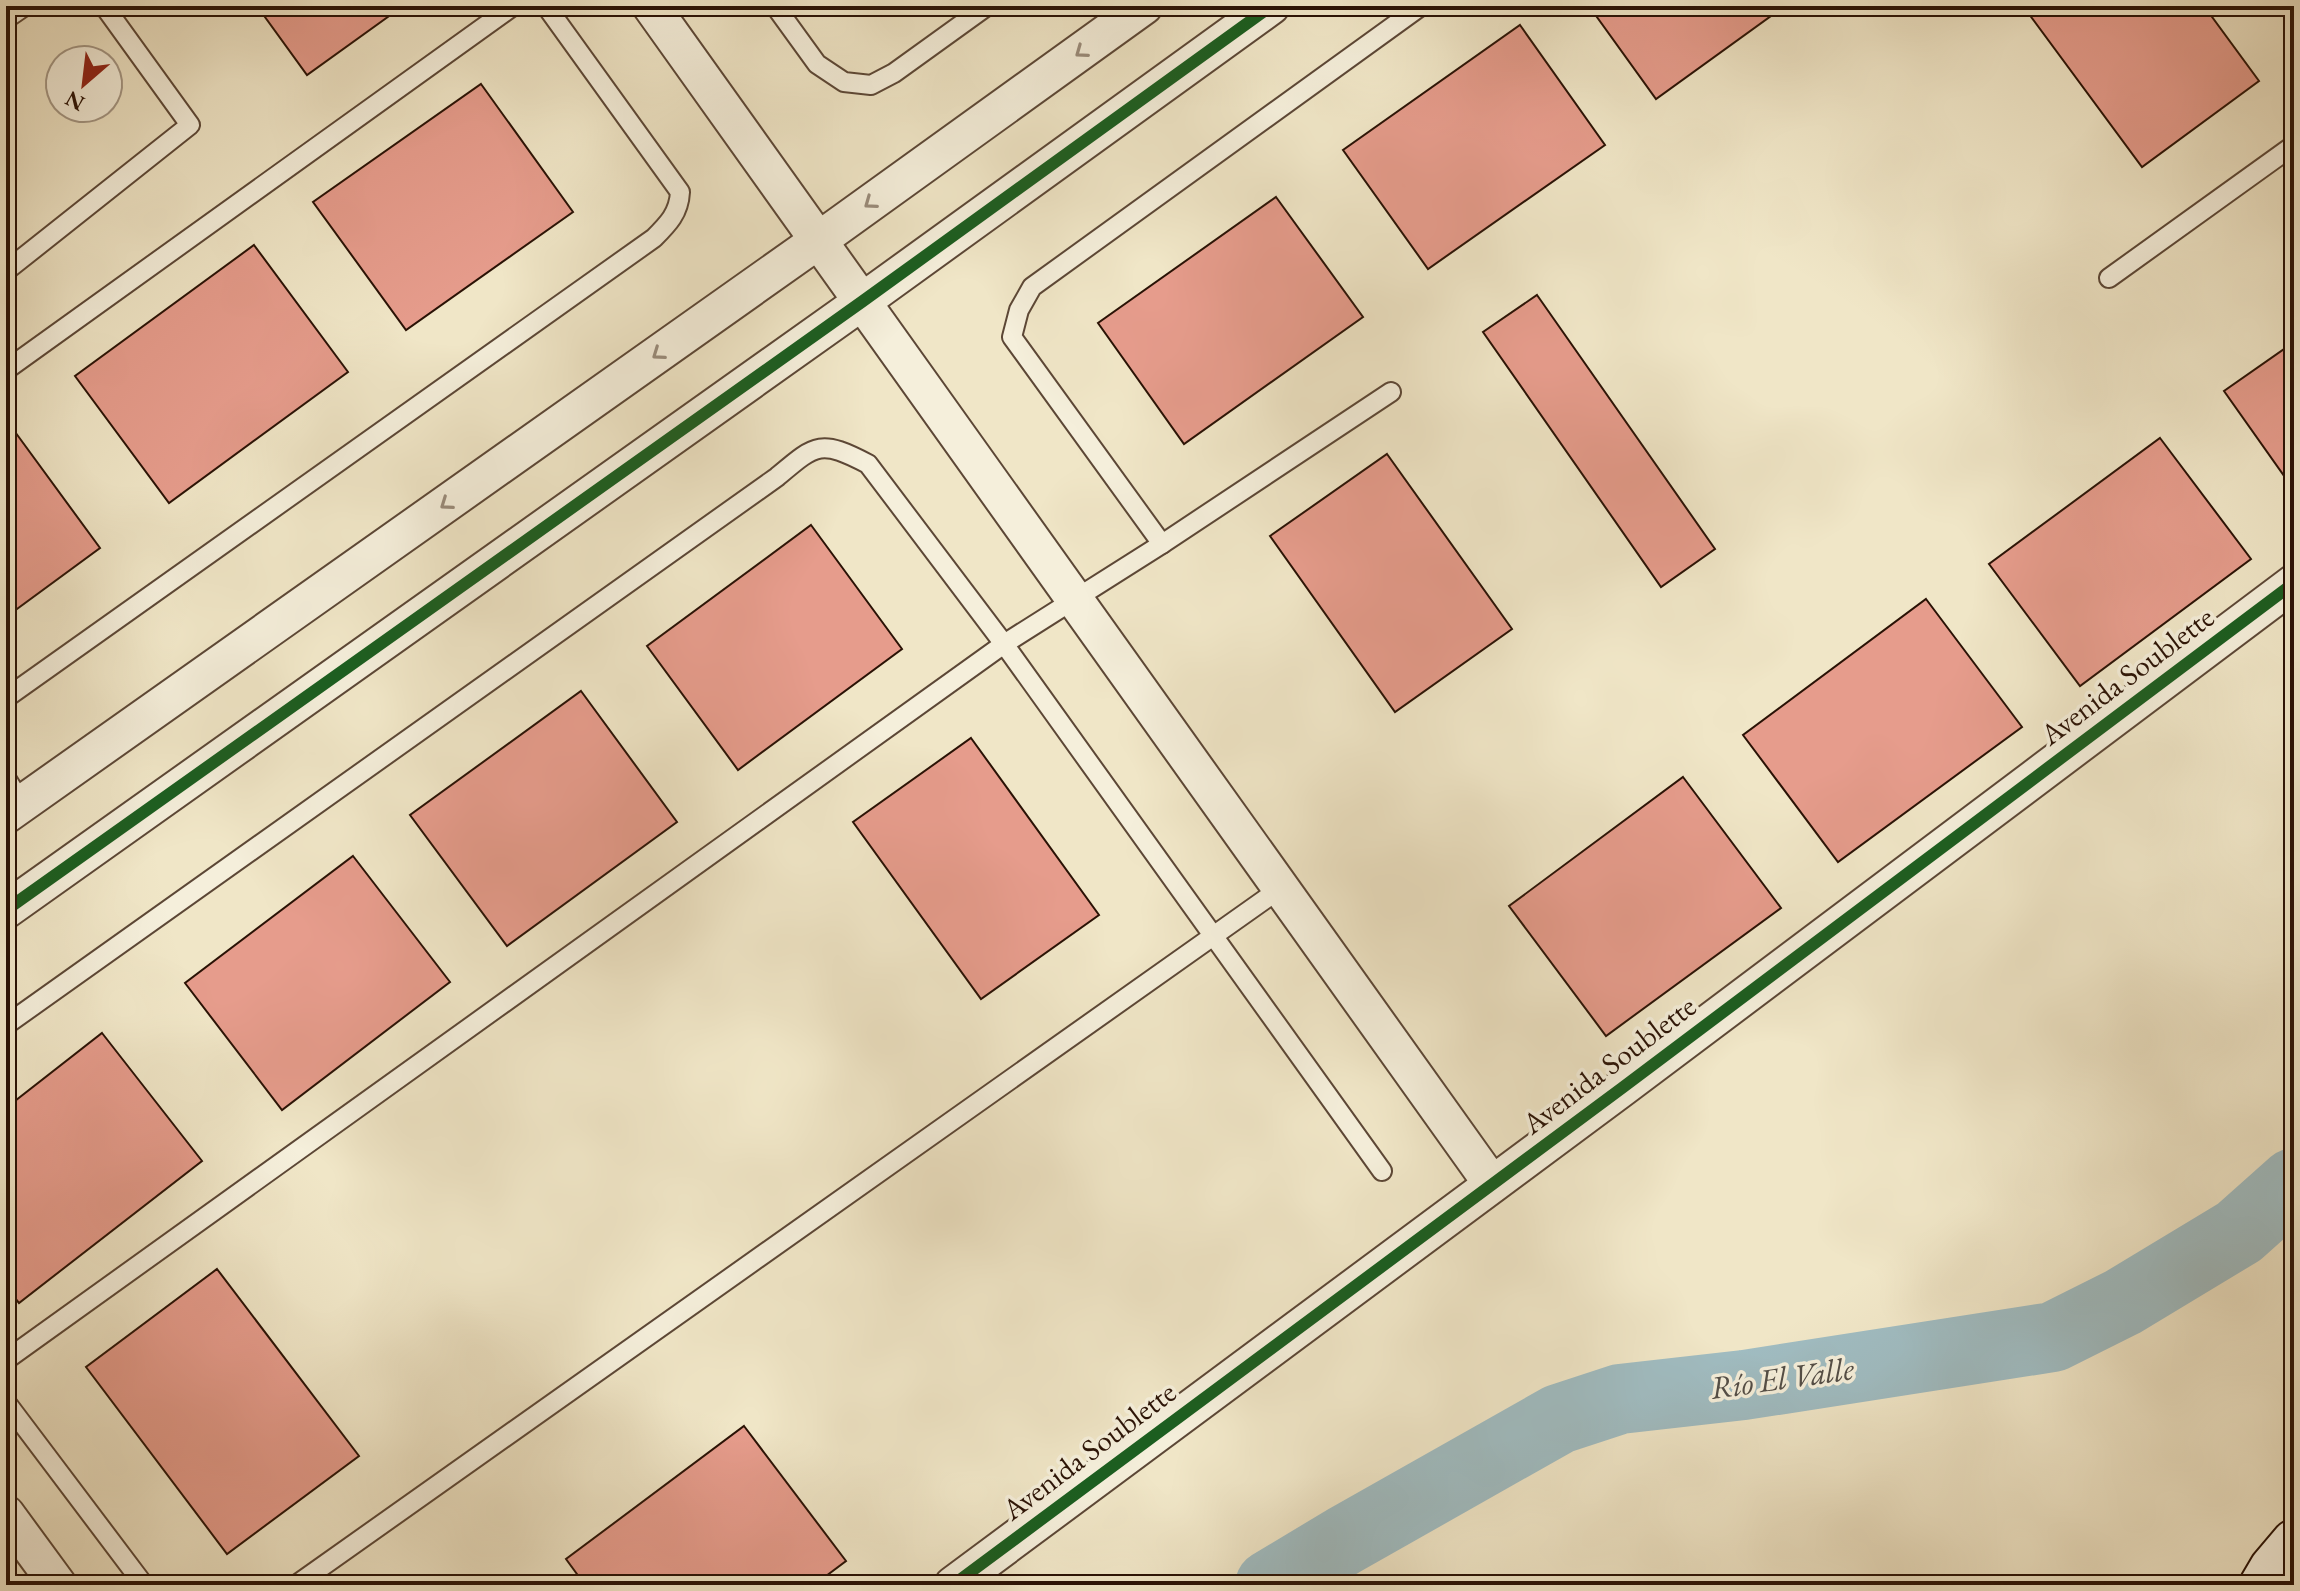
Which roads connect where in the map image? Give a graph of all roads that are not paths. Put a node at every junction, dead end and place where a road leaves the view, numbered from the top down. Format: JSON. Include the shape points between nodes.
{"nodes":[{"id":1,"x":25,"y":6,"type":"edge"},
{"id":2,"x":104,"y":6,"type":"edge"},
{"id":3,"x":513,"y":6,"type":"edge"},
{"id":4,"x":546,"y":6,"type":"edge"},
{"id":5,"x":651,"y":6,"type":"edge"},
{"id":6,"x":775,"y":6,"type":"edge"},
{"id":7,"x":987,"y":6,"type":"edge"},
{"id":8,"x":1144,"y":6,"type":"edge"},
{"id":9,"x":1271,"y":6,"type":"edge"},
{"id":10,"x":1421,"y":6,"type":"edge"},
{"id":11,"x":6,"y":19,"type":"edge"},
{"id":12,"x":2294,"y":145,"type":"edge"},
{"id":13,"x":819,"y":240,"type":"junction"},
{"id":14,"x":6,"y":271,"type":"edge"},
{"id":15,"x":2109,"y":278,"type":"dead end"},
{"id":16,"x":863,"y":301,"type":"junction"},
{"id":17,"x":6,"y":370,"type":"edge"},
{"id":18,"x":1391,"y":392,"type":"dead end"},
{"id":19,"x":1162,"y":544,"type":"junction"},
{"id":20,"x":2294,"y":583,"type":"edge"},
{"id":21,"x":1075,"y":600,"type":"junction"},
{"id":22,"x":1004,"y":644,"type":"junction"},
{"id":23,"x":6,"y":698,"type":"edge"},
{"id":24,"x":11,"y":799,"type":"edge"},
{"id":25,"x":1281,"y":888,"type":"junction"},
{"id":26,"x":6,"y":910,"type":"edge"},
{"id":27,"x":1212,"y":935,"type":"junction"},
{"id":28,"x":6,"y":1025,"type":"edge"},
{"id":29,"x":1382,"y":1171,"type":"dead end"},
{"id":30,"x":1492,"y":1184,"type":"junction"},
{"id":31,"x":6,"y":1360,"type":"edge"},
{"id":32,"x":6,"y":1402,"type":"edge"},
{"id":33,"x":6,"y":1514,"type":"edge"},
{"id":34,"x":2294,"y":1542,"type":"edge"},
{"id":35,"x":58,"y":1585,"type":"edge"},
{"id":36,"x":144,"y":1585,"type":"edge"},
{"id":37,"x":296,"y":1585,"type":"edge"},
{"id":38,"x":953,"y":1585,"type":"edge"},
{"id":39,"x":2262,"y":1585,"type":"edge"}],
"edges":[{"from":1,"to":11,"type":"lane"},
{"from":2,"to":14,"type":"lane","via":[[190,125]]},
{"from":3,"to":17,"type":"lane"},
{"from":4,"to":23,"type":"lane","via":[[680,192],[673,219],[654,238]]},
{"from":5,"to":13,"type":"street"},
{"from":6,"to":7,"type":"lane","via":[[817,64],[844,82],[871,85]]},
{"from":8,"to":13,"type":"street","one_way":true},
{"from":9,"to":16,"type":"street"},
{"from":10,"to":19,"type":"lane","via":[[1032,287],[1019,310],[1012,337]]},
{"from":12,"to":15,"type":"lane"},
{"from":13,"to":16,"type":"street"},
{"from":13,"to":24,"type":"street","one_way":true},
{"from":16,"to":21,"type":"street"},
{"from":16,"to":26,"type":"street"},
{"from":18,"to":19,"type":"lane"},
{"from":19,"to":21,"type":"lane"},
{"from":20,"to":30,"type":"street","name":"Avenida Soublette"},
{"from":21,"to":22,"type":"lane"},
{"from":21,"to":25,"type":"street"},
{"from":22,"to":27,"type":"lane"},
{"from":22,"to":28,"type":"lane","via":[[868,464],[838,448],[808,450]]},
{"from":22,"to":31,"type":"lane"},
{"from":25,"to":27,"type":"lane"},
{"from":25,"to":30,"type":"street"},
{"from":27,"to":29,"type":"lane"},
{"from":27,"to":37,"type":"lane"},
{"from":30,"to":38,"type":"street","name":"Avenida Soublette"},
{"from":32,"to":36,"type":"lane"},
{"from":33,"to":35,"type":"street"},
{"from":34,"to":39,"type":"street"}]}
